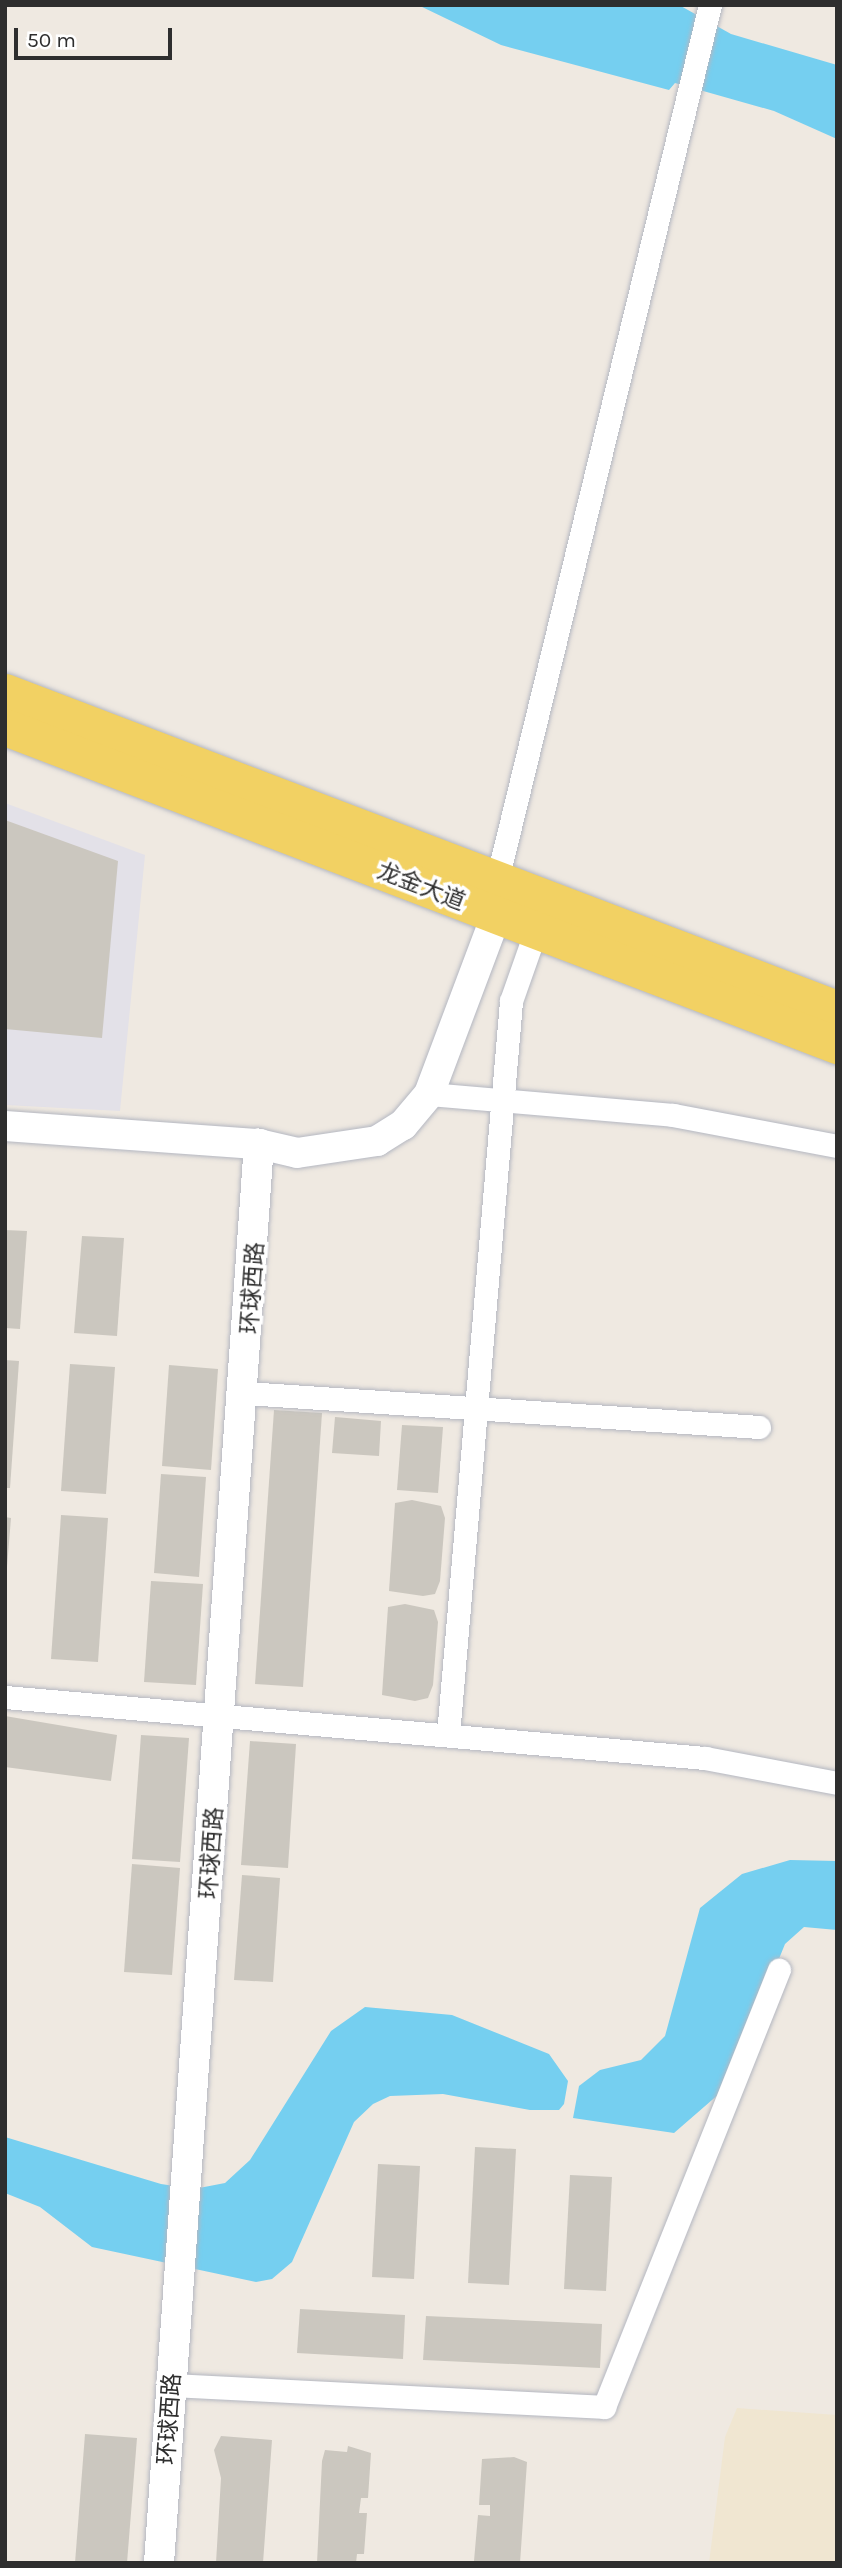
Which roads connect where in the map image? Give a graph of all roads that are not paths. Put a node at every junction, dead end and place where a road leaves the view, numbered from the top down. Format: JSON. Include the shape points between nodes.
{"nodes":[{"id":1,"x":710,"y":7,"type":"edge"},
{"id":2,"x":5,"y":692,"type":"edge"},
{"id":3,"x":5,"y":727,"type":"edge"},
{"id":4,"x":494,"y":893,"type":"junction"},
{"id":5,"x":536,"y":930,"type":"junction"},
{"id":6,"x":837,"y":1009,"type":"edge"},
{"id":7,"x":837,"y":1045,"type":"edge"},
{"id":8,"x":429,"y":1094,"type":"junction"},
{"id":9,"x":503,"y":1102,"type":"junction"},
{"id":10,"x":5,"y":1126,"type":"edge"},
{"id":11,"x":259,"y":1144,"type":"junction"},
{"id":12,"x":837,"y":1146,"type":"edge"},
{"id":13,"x":245,"y":1393,"type":"junction"},
{"id":14,"x":476,"y":1410,"type":"junction"},
{"id":15,"x":759,"y":1427,"type":"dead end"},
{"id":16,"x":5,"y":1697,"type":"edge"},
{"id":17,"x":222,"y":1715,"type":"junction"},
{"id":18,"x":448,"y":1735,"type":"junction"},
{"id":19,"x":837,"y":1783,"type":"edge"},
{"id":20,"x":779,"y":1970,"type":"dead end"},
{"id":21,"x":173,"y":2385,"type":"junction"},
{"id":22,"x":159,"y":2563,"type":"edge"}],
"edges":[{"from":1,"to":4,"type":"street"},
{"from":2,"to":4,"type":"main road","name":"龙金大道"},
{"from":3,"to":4,"type":"main road","name":"龙金大道"},
{"from":4,"to":5,"type":"main road","name":"龙金大道"},
{"from":4,"to":6,"type":"main road","name":"龙金大道"},
{"from":4,"to":8,"type":"street"},
{"from":4,"to":11,"type":"street","via":[[413,1086],[400,1104],[358,1130]]},
{"from":5,"to":7,"type":"main road","name":"龙金大道"},
{"from":5,"to":9,"type":"street","via":[[512,1001]]},
{"from":8,"to":9,"type":"street"},
{"from":8,"to":11,"type":"street","via":[[403,1125],[363,1146],[297,1153]]},
{"from":9,"to":12,"type":"street","via":[[693,1118]]},
{"from":9,"to":14,"type":"street"},
{"from":10,"to":11,"type":"street"},
{"from":11,"to":13,"type":"street","name":"环球西路"},
{"from":13,"to":14,"type":"street"},
{"from":13,"to":17,"type":"street","name":"环球西路"},
{"from":14,"to":15,"type":"street"},
{"from":14,"to":18,"type":"street"},
{"from":16,"to":17,"type":"street"},
{"from":17,"to":18,"type":"street"},
{"from":17,"to":21,"type":"street","name":"环球西路"},
{"from":18,"to":19,"type":"street","via":[[705,1758]]},
{"from":20,"to":21,"type":"street","via":[[604,2407]]},
{"from":21,"to":22,"type":"street","name":"环球西路"}]}
